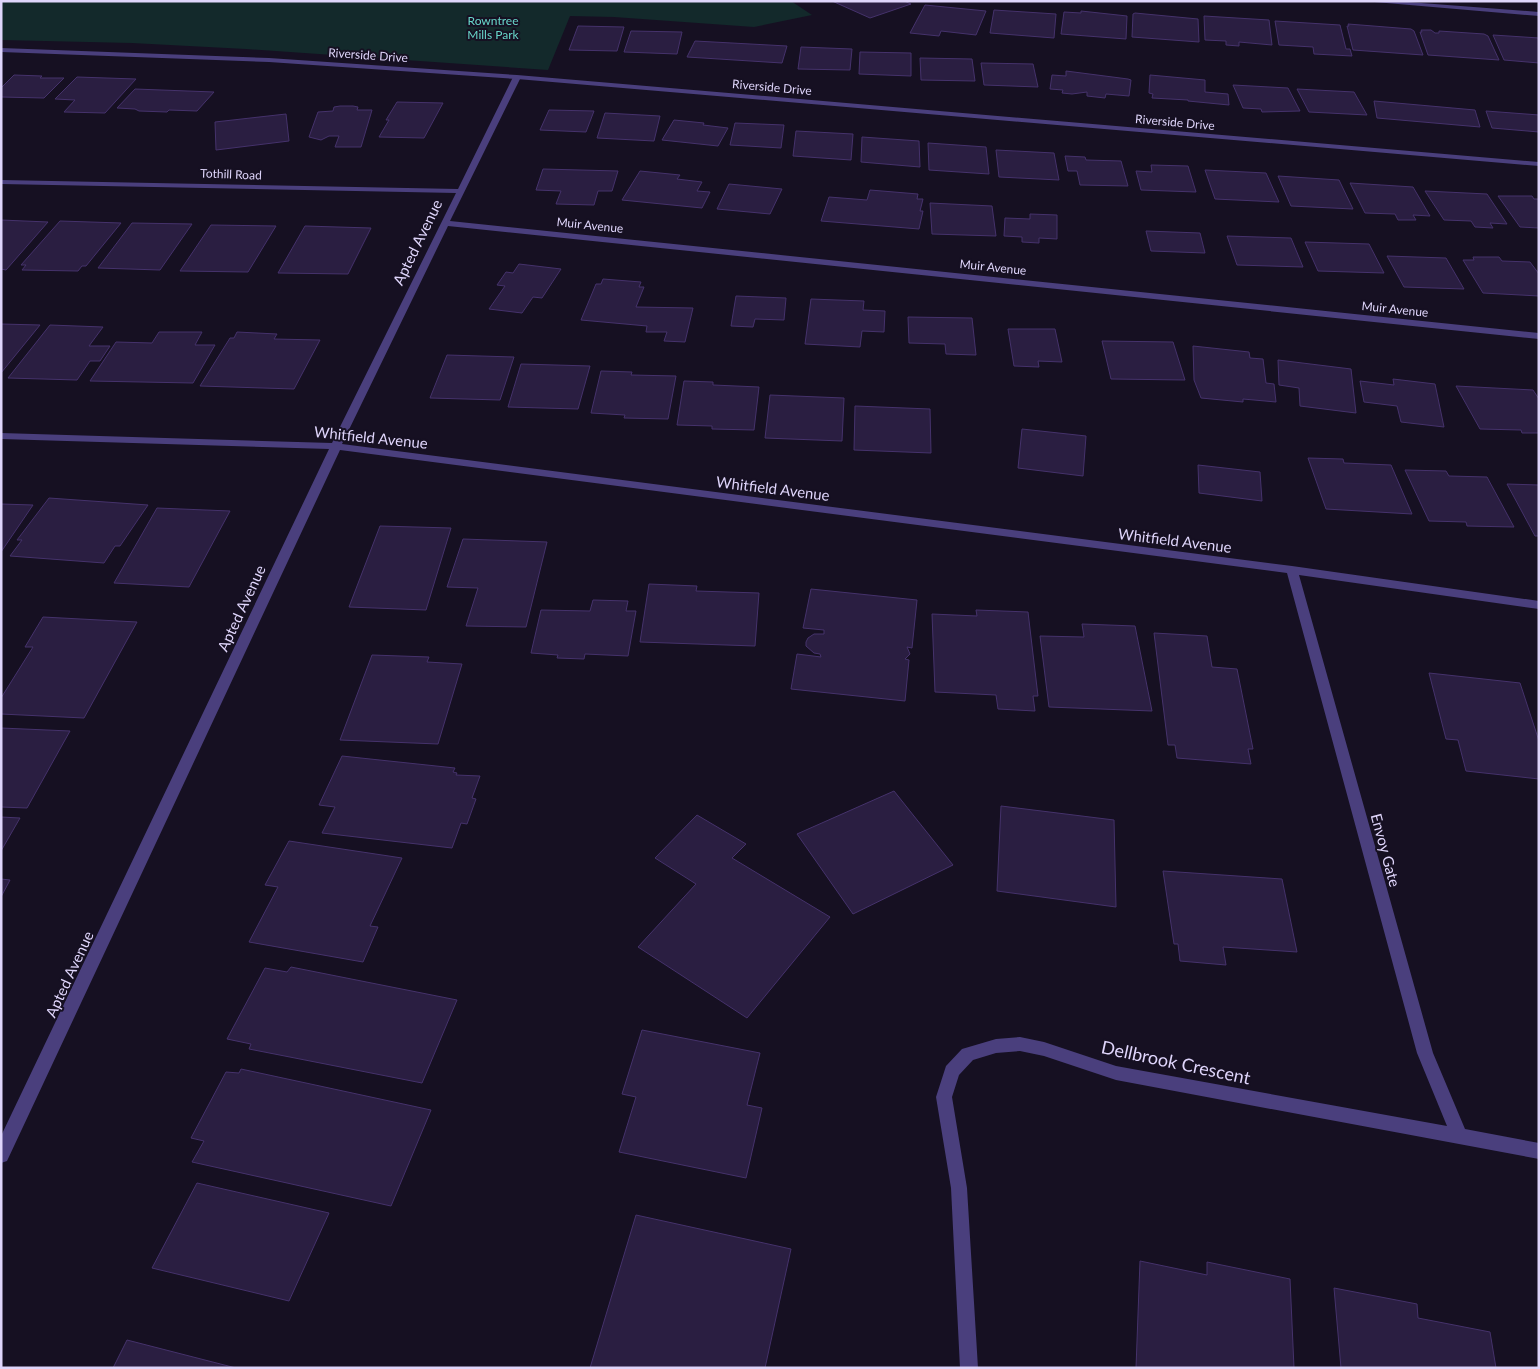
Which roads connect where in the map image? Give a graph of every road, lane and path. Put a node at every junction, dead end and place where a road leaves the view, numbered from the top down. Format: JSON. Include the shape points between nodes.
{"nodes":[{"id":1,"x":1366,"y":1,"type":"edge"},
{"id":2,"x":1539,"y":14,"type":"edge"},
{"id":3,"x":1,"y":50,"type":"edge"},
{"id":4,"x":517,"y":77,"type":"junction"},
{"id":5,"x":1539,"y":164,"type":"edge"},
{"id":6,"x":1,"y":182,"type":"edge"},
{"id":7,"x":460,"y":191,"type":"junction"},
{"id":8,"x":444,"y":223,"type":"junction"},
{"id":9,"x":1539,"y":336,"type":"edge"},
{"id":10,"x":1,"y":436,"type":"edge"},
{"id":11,"x":336,"y":446,"type":"junction"},
{"id":12,"x":1292,"y":570,"type":"junction"},
{"id":13,"x":1539,"y":605,"type":"edge"},
{"id":14,"x":1459,"y":1136,"type":"junction"},
{"id":15,"x":1539,"y":1151,"type":"edge"},
{"id":16,"x":1,"y":1155,"type":"edge"},
{"id":17,"x":969,"y":1368,"type":"edge"}],
"edges":[{"from":1,"to":2,"type":"street"},
{"from":3,"to":4,"type":"street","name":"Riverside Drive","via":[[269,60]]},
{"from":4,"to":5,"type":"street","name":"Riverside Drive"},
{"from":4,"to":7,"type":"street","name":"Apted Avenue"},
{"from":6,"to":7,"type":"street","name":"Tothill Road"},
{"from":7,"to":8,"type":"street","name":"Apted Avenue"},
{"from":8,"to":9,"type":"street","name":"Muir Avenue"},
{"from":8,"to":11,"type":"street","name":"Apted Avenue"},
{"from":10,"to":11,"type":"street","name":"Whitfield Avenue"},
{"from":11,"to":12,"type":"street","name":"Whitfield Avenue"},
{"from":11,"to":16,"type":"street","name":"Apted Avenue"},
{"from":12,"to":13,"type":"street","name":"Whitfield Avenue"},
{"from":12,"to":14,"type":"street","name":"Envoy Gate","via":[[1425,1052]]},
{"from":14,"to":15,"type":"street","name":"Dellbrook Crescent"},
{"from":14,"to":17,"type":"street","name":"Dellbrook Crescent","via":[[1116,1073],[1020,1044],[996,1046],[968,1054],[952,1071],[944,1097],[959,1188]]}]}
